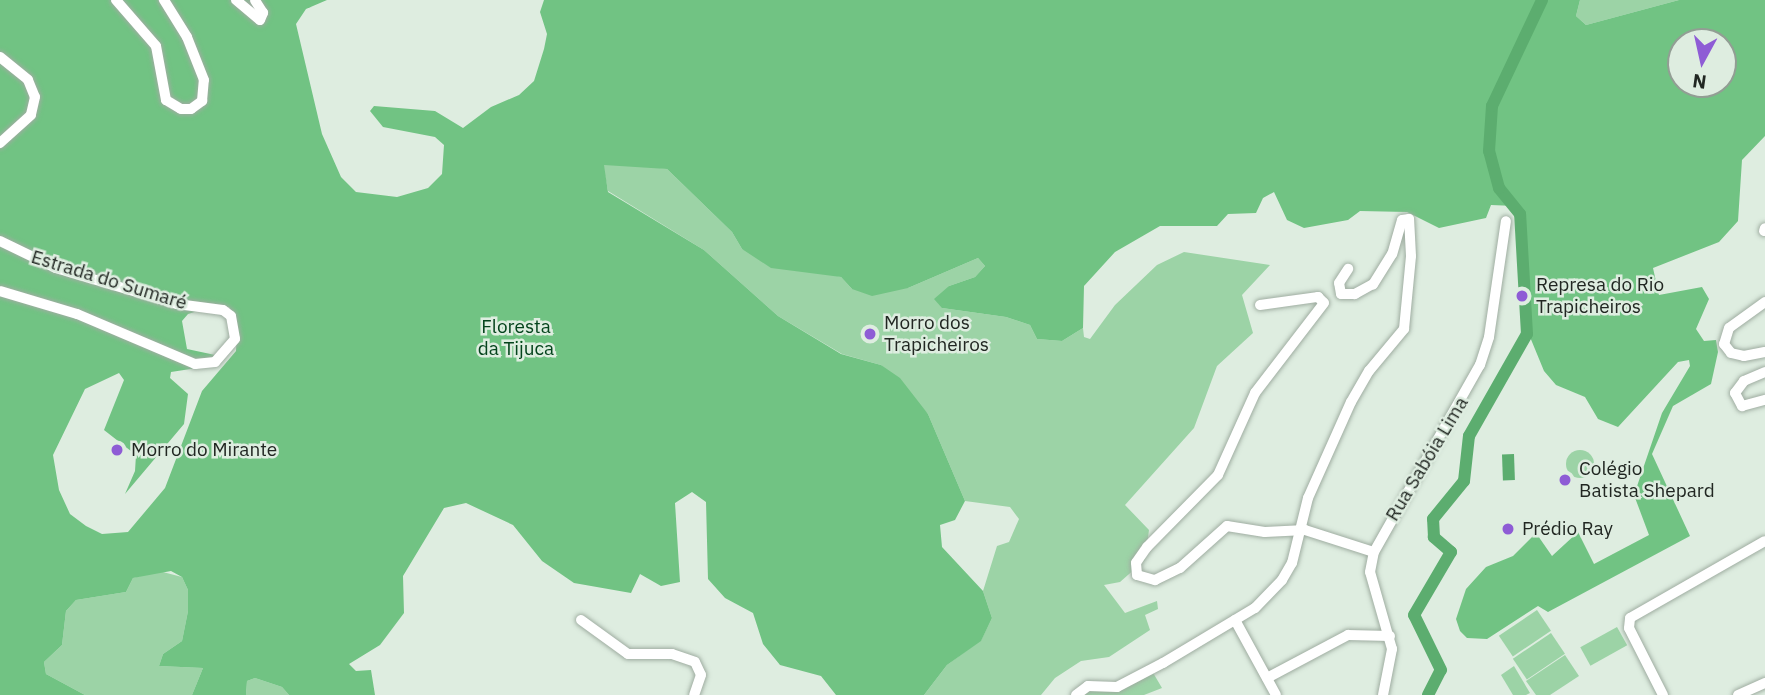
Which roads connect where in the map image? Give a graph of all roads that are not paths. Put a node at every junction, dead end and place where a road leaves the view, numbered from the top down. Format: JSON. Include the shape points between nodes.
{"nodes":[{"id":1,"x":116,"y":0,"type":"edge"},
{"id":2,"x":164,"y":0,"type":"edge"},
{"id":3,"x":236,"y":0,"type":"edge"},
{"id":4,"x":255,"y":0,"type":"edge"},
{"id":5,"x":0,"y":57,"type":"edge"},
{"id":6,"x":0,"y":143,"type":"edge"},
{"id":7,"x":1506,"y":220,"type":"dead end"},
{"id":8,"x":0,"y":241,"type":"edge"},
{"id":9,"x":1348,"y":269,"type":"dead end"},
{"id":10,"x":0,"y":291,"type":"edge"},
{"id":11,"x":1765,"y":302,"type":"edge"},
{"id":12,"x":1260,"y":305,"type":"dead end"},
{"id":13,"x":1765,"y":352,"type":"edge"},
{"id":14,"x":1765,"y":372,"type":"edge"},
{"id":15,"x":1765,"y":400,"type":"edge"},
{"id":16,"x":1300,"y":530,"type":"junction"},
{"id":17,"x":1765,"y":541,"type":"edge"},
{"id":18,"x":1374,"y":551,"type":"junction"},
{"id":19,"x":581,"y":620,"type":"dead end"},
{"id":20,"x":1235,"y":620,"type":"junction"},
{"id":21,"x":1390,"y":636,"type":"junction"},
{"id":22,"x":1267,"y":678,"type":"junction"},
{"id":23,"x":1765,"y":683,"type":"edge"},
{"id":24,"x":694,"y":695,"type":"edge"},
{"id":25,"x":1076,"y":695,"type":"edge"},
{"id":26,"x":1276,"y":695,"type":"edge"},
{"id":27,"x":1383,"y":695,"type":"edge"},
{"id":28,"x":1663,"y":695,"type":"edge"},
{"id":29,"x":1738,"y":695,"type":"edge"}],
"edges":[{"from":1,"to":2,"type":"street","via":[[156,46],[166,100],[181,109],[191,108],[202,101],[204,80],[187,37]]},
{"from":3,"to":4,"type":"street","via":[[260,20],[263,13]]},
{"from":5,"to":6,"type":"street","via":[[28,80],[35,97],[31,115]]},
{"from":7,"to":18,"type":"street","name":"Rua Sabóia Lima","via":[[1489,337],[1480,365]]},
{"from":8,"to":10,"type":"street","name":"Estrada do Sumaré","via":[[56,268],[177,304],[223,310],[234,324],[235,338],[215,362],[195,363],[95,320]]},
{"from":9,"to":16,"type":"street","via":[[1338,287],[1341,294],[1355,294],[1373,284],[1392,254],[1402,220],[1409,219],[1404,329],[1359,386],[1312,487]]},
{"from":11,"to":13,"type":"street","via":[[1729,328],[1724,339],[1725,347],[1737,355]]},
{"from":12,"to":16,"type":"street","via":[[1318,296],[1324,303],[1255,393],[1218,475],[1147,547],[1135,571],[1145,580],[1166,576],[1227,526],[1265,532]]},
{"from":14,"to":15,"type":"street","via":[[1744,381],[1735,393],[1742,406]]},
{"from":16,"to":18,"type":"street"},
{"from":16,"to":20,"type":"street","via":[[1282,580],[1269,596]]},
{"from":17,"to":28,"type":"street","via":[[1634,612],[1629,623],[1634,639]]},
{"from":18,"to":21,"type":"street","name":"Rua Sabóia Lima","via":[[1370,572]]},
{"from":19,"to":24,"type":"street","via":[[628,654],[673,654],[695,662],[701,675]]},
{"from":20,"to":22,"type":"street"},
{"from":20,"to":25,"type":"street","via":[[1117,687],[1088,686]]},
{"from":21,"to":22,"type":"street","via":[[1348,635]]},
{"from":21,"to":27,"type":"street","name":"Rua Sabóia Lima","via":[[1391,661]]},
{"from":22,"to":26,"type":"street"},
{"from":23,"to":29,"type":"street"}]}
